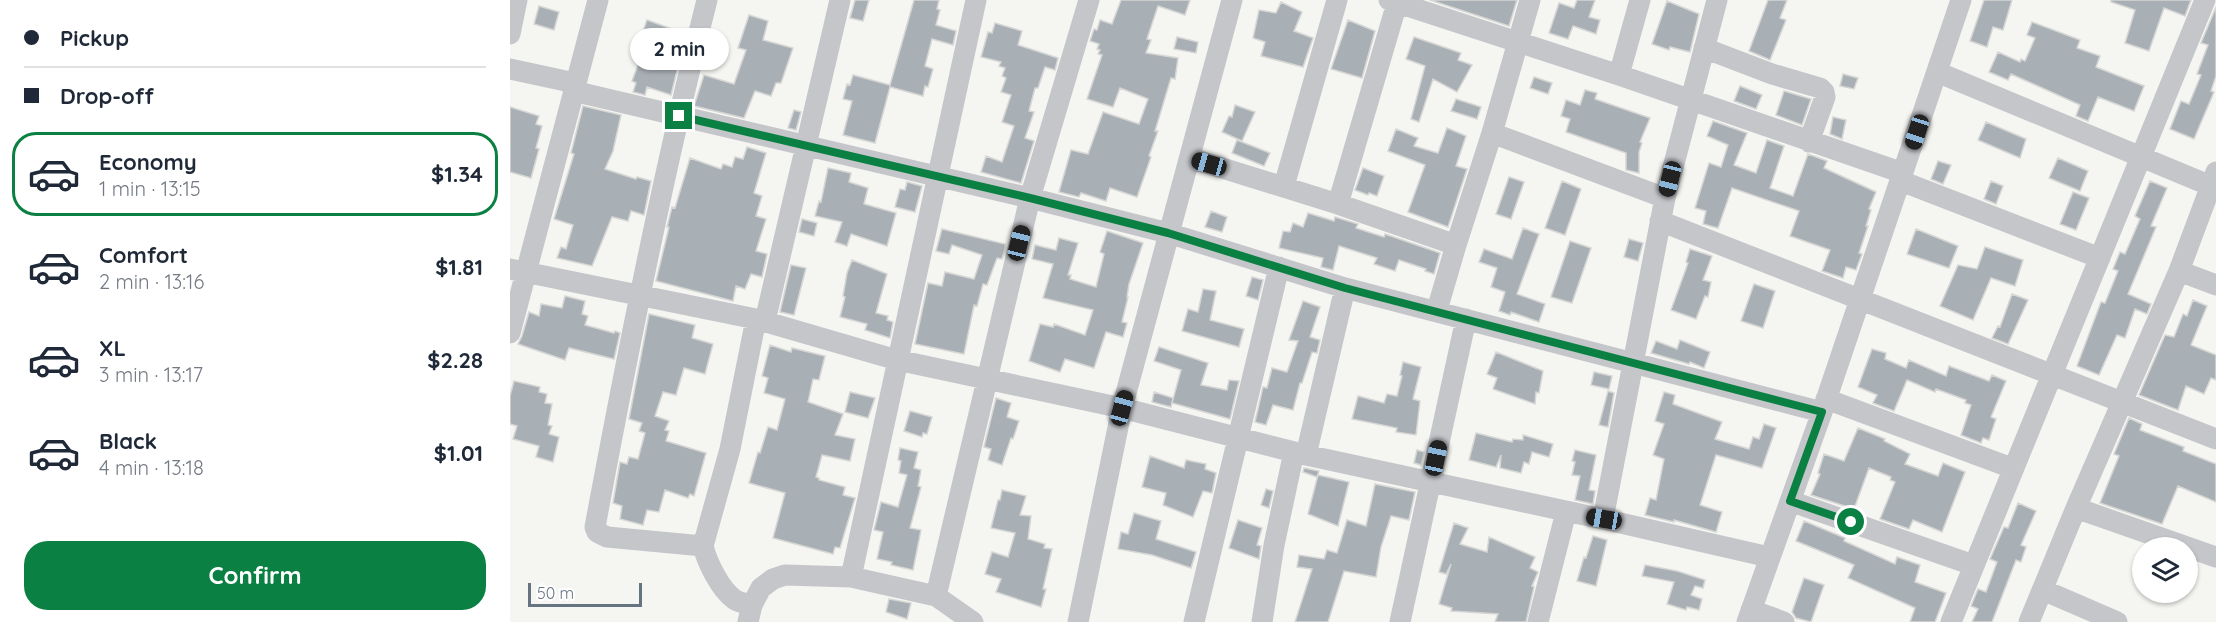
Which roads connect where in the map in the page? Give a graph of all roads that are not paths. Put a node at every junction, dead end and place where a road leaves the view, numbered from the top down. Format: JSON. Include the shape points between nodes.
{"nodes":[{"id":1,"x":517,"y":0,"type":"edge"},
{"id":2,"x":598,"y":0,"type":"edge"},
{"id":3,"x":707,"y":0,"type":"edge"},
{"id":4,"x":840,"y":0,"type":"edge"},
{"id":5,"x":976,"y":0,"type":"edge"},
{"id":6,"x":1089,"y":0,"type":"edge"},
{"id":7,"x":1232,"y":0,"type":"edge"},
{"id":8,"x":1337,"y":0,"type":"edge"},
{"id":9,"x":1530,"y":0,"type":"edge"},
{"id":10,"x":1640,"y":0,"type":"edge"},
{"id":11,"x":1717,"y":0,"type":"edge"},
{"id":12,"x":1961,"y":0,"type":"edge"},
{"id":13,"x":2205,"y":0,"type":"edge"},
{"id":14,"x":1393,"y":1,"type":"edge"},
{"id":15,"x":510,"y":34,"type":"edge"},
{"id":16,"x":1518,"y":42,"type":"junction"},
{"id":17,"x":1704,"y":48,"type":"junction"},
{"id":18,"x":510,"y":69,"type":"edge"},
{"id":19,"x":1937,"y":72,"type":"junction"},
{"id":20,"x":1618,"y":75,"type":"junction"},
{"id":21,"x":574,"y":87,"type":"junction"},
{"id":22,"x":1690,"y":100,"type":"junction"},
{"id":23,"x":679,"y":116,"type":"junction"},
{"id":24,"x":1492,"y":133,"type":"junction"},
{"id":25,"x":1809,"y":142,"type":"junction"},
{"id":26,"x":806,"y":146,"type":"junction"},
{"id":27,"x":1190,"y":158,"type":"junction"},
{"id":28,"x":2142,"y":158,"type":"junction"},
{"id":29,"x":937,"y":177,"type":"junction"},
{"id":30,"x":1902,"y":177,"type":"junction"},
{"id":31,"x":2214,"y":182,"type":"edge"},
{"id":32,"x":1284,"y":186,"type":"junction"},
{"id":33,"x":1030,"y":198,"type":"junction"},
{"id":34,"x":1665,"y":198,"type":"junction"},
{"id":35,"x":1338,"y":204,"type":"junction"},
{"id":36,"x":1660,"y":220,"type":"junction"},
{"id":37,"x":1168,"y":233,"type":"junction"},
{"id":38,"x":1456,"y":245,"type":"junction"},
{"id":39,"x":2100,"y":258,"type":"junction"},
{"id":40,"x":1279,"y":267,"type":"junction"},
{"id":41,"x":519,"y":271,"type":"edge"},
{"id":42,"x":2179,"y":271,"type":"junction"},
{"id":43,"x":2216,"y":285,"type":"edge"},
{"id":44,"x":1345,"y":288,"type":"junction"},
{"id":45,"x":640,"y":296,"type":"junction"},
{"id":46,"x":1859,"y":298,"type":"junction"},
{"id":47,"x":1437,"y":310,"type":"junction"},
{"id":48,"x":1466,"y":319,"type":"junction"},
{"id":49,"x":761,"y":320,"type":"junction"},
{"id":50,"x":510,"y":333,"type":"edge"},
{"id":51,"x":897,"y":360,"type":"junction"},
{"id":52,"x":1632,"y":364,"type":"junction"},
{"id":53,"x":2051,"y":375,"type":"junction"},
{"id":54,"x":987,"y":379,"type":"junction"},
{"id":55,"x":2121,"y":402,"type":"junction"},
{"id":56,"x":1824,"y":406,"type":"junction"},
{"id":57,"x":1122,"y":408,"type":"junction"},
{"id":58,"x":1239,"y":439,"type":"junction"},
{"id":59,"x":2216,"y":439,"type":"edge"},
{"id":60,"x":1300,"y":454,"type":"junction"},
{"id":61,"x":2012,"y":468,"type":"junction"},
{"id":62,"x":1431,"y":481,"type":"junction"},
{"id":63,"x":1790,"y":501,"type":"junction"},
{"id":64,"x":2076,"y":508,"type":"junction"},
{"id":65,"x":1566,"y":512,"type":"junction"},
{"id":66,"x":1604,"y":519,"type":"junction"},
{"id":67,"x":703,"y":546,"type":"junction"},
{"id":68,"x":1769,"y":557,"type":"junction"},
{"id":69,"x":2216,"y":557,"type":"edge"},
{"id":70,"x":1974,"y":565,"type":"junction"},
{"id":71,"x":851,"y":576,"type":"junction"},
{"id":72,"x":2043,"y":590,"type":"junction"},
{"id":73,"x":936,"y":596,"type":"junction"},
{"id":74,"x":750,"y":614,"type":"edge"},
{"id":75,"x":1749,"y":616,"type":"edge"},
{"id":76,"x":973,"y":622,"type":"edge"},
{"id":77,"x":1078,"y":622,"type":"edge"},
{"id":78,"x":1194,"y":622,"type":"edge"},
{"id":79,"x":1262,"y":622,"type":"edge"},
{"id":80,"x":1400,"y":622,"type":"edge"},
{"id":81,"x":1538,"y":622,"type":"edge"},
{"id":82,"x":1784,"y":622,"type":"edge"},
{"id":83,"x":1951,"y":622,"type":"edge"},
{"id":84,"x":2029,"y":622,"type":"edge"},
{"id":85,"x":2117,"y":622,"type":"edge"}],
"edges":[{"from":1,"to":15,"type":"street"},
{"from":2,"to":21,"type":"street"},
{"from":3,"to":23,"type":"street"},
{"from":4,"to":26,"type":"street"},
{"from":5,"to":29,"type":"street"},
{"from":6,"to":33,"type":"street"},
{"from":7,"to":27,"type":"street"},
{"from":8,"to":32,"type":"street"},
{"from":9,"to":16,"type":"street"},
{"from":10,"to":20,"type":"street"},
{"from":11,"to":17,"type":"street"},
{"from":12,"to":19,"type":"street"},
{"from":13,"to":28,"type":"street"},
{"from":14,"to":16,"type":"street"},
{"from":14,"to":35,"type":"street"},
{"from":16,"to":20,"type":"street"},
{"from":16,"to":24,"type":"street"},
{"from":17,"to":22,"type":"street"},
{"from":17,"to":25,"type":"street","via":[[1820,88],[1825,97]]},
{"from":18,"to":21,"type":"street"},
{"from":19,"to":28,"type":"street"},
{"from":19,"to":30,"type":"street"},
{"from":20,"to":22,"type":"street"},
{"from":21,"to":23,"type":"street"},
{"from":21,"to":41,"type":"street"},
{"from":22,"to":25,"type":"street"},
{"from":22,"to":34,"type":"street"},
{"from":23,"to":26,"type":"street"},
{"from":23,"to":45,"type":"street"},
{"from":24,"to":34,"type":"street"},
{"from":24,"to":38,"type":"street"},
{"from":25,"to":30,"type":"street"},
{"from":26,"to":29,"type":"street"},
{"from":26,"to":49,"type":"street"},
{"from":27,"to":32,"type":"street"},
{"from":27,"to":37,"type":"street"},
{"from":28,"to":31,"type":"street"},
{"from":28,"to":39,"type":"street"},
{"from":29,"to":33,"type":"street"},
{"from":29,"to":51,"type":"street"},
{"from":30,"to":39,"type":"street"},
{"from":30,"to":46,"type":"street"},
{"from":31,"to":42,"type":"street"},
{"from":32,"to":35,"type":"street"},
{"from":33,"to":37,"type":"street"},
{"from":33,"to":54,"type":"street"},
{"from":34,"to":36,"type":"street"},
{"from":35,"to":38,"type":"street"},
{"from":36,"to":46,"type":"street"},
{"from":36,"to":52,"type":"street"},
{"from":37,"to":40,"type":"street"},
{"from":37,"to":57,"type":"street"},
{"from":38,"to":47,"type":"street"},
{"from":39,"to":53,"type":"street"},
{"from":40,"to":44,"type":"street"},
{"from":40,"to":58,"type":"street"},
{"from":41,"to":45,"type":"street"},
{"from":41,"to":50,"type":"street"},
{"from":42,"to":43,"type":"street"},
{"from":42,"to":55,"type":"street"},
{"from":44,"to":47,"type":"street"},
{"from":44,"to":60,"type":"street"},
{"from":45,"to":49,"type":"street"},
{"from":45,"to":67,"type":"street","via":[[595,527],[607,537]]},
{"from":46,"to":53,"type":"street"},
{"from":46,"to":56,"type":"street"},
{"from":47,"to":48,"type":"street"},
{"from":48,"to":52,"type":"street"},
{"from":48,"to":62,"type":"street"},
{"from":49,"to":51,"type":"street"},
{"from":49,"to":67,"type":"street"},
{"from":51,"to":54,"type":"street"},
{"from":51,"to":71,"type":"street"},
{"from":52,"to":56,"type":"street"},
{"from":52,"to":66,"type":"street"},
{"from":53,"to":55,"type":"street"},
{"from":53,"to":61,"type":"street"},
{"from":54,"to":57,"type":"street"},
{"from":54,"to":73,"type":"street"},
{"from":55,"to":59,"type":"street"},
{"from":55,"to":64,"type":"street"},
{"from":56,"to":61,"type":"street"},
{"from":56,"to":63,"type":"street"},
{"from":57,"to":58,"type":"street"},
{"from":57,"to":77,"type":"street"},
{"from":58,"to":60,"type":"street"},
{"from":58,"to":78,"type":"street"},
{"from":60,"to":62,"type":"street"},
{"from":60,"to":79,"type":"street","via":[[1274,545]]},
{"from":61,"to":70,"type":"street"},
{"from":62,"to":65,"type":"street"},
{"from":62,"to":80,"type":"street"},
{"from":63,"to":68,"type":"street"},
{"from":63,"to":70,"type":"street"},
{"from":64,"to":69,"type":"street"},
{"from":64,"to":72,"type":"street"},
{"from":65,"to":66,"type":"street"},
{"from":65,"to":81,"type":"street"},
{"from":66,"to":68,"type":"street"},
{"from":67,"to":74,"type":"street","via":[[707,563],[730,596]]},
{"from":68,"to":75,"type":"street"},
{"from":70,"to":83,"type":"street"},
{"from":71,"to":73,"type":"street"},
{"from":71,"to":74,"type":"street","via":[[778,576],[761,588]]},
{"from":72,"to":84,"type":"street"},
{"from":72,"to":85,"type":"street"},
{"from":73,"to":76,"type":"street"},
{"from":75,"to":82,"type":"street"}]}
